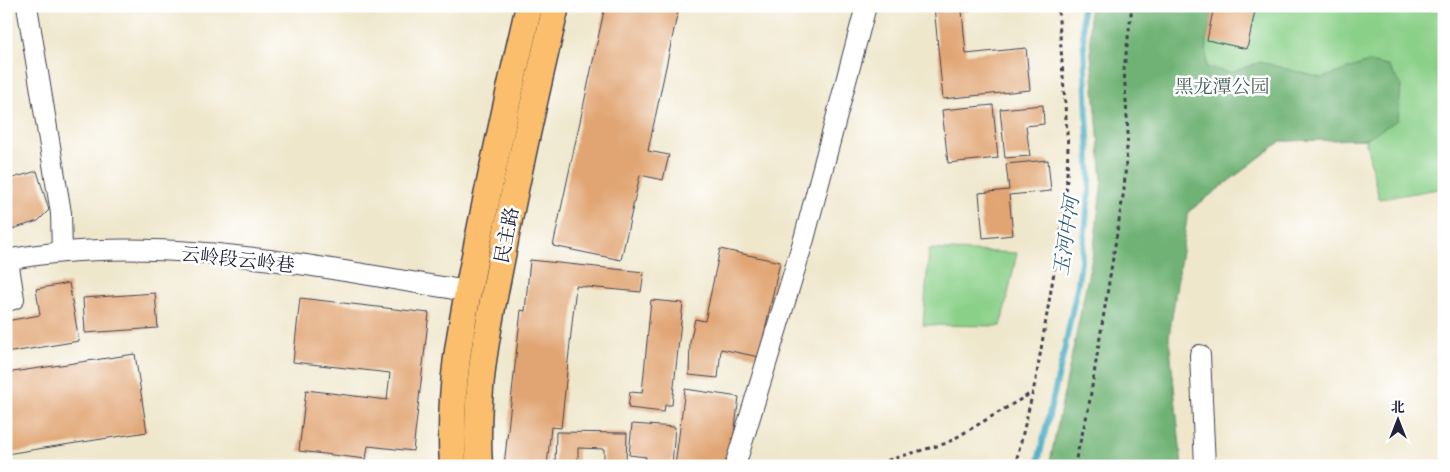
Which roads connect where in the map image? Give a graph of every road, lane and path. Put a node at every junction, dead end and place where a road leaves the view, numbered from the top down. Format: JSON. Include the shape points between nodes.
{"nodes":[{"id":1,"x":27,"y":6,"type":"edge"},
{"id":2,"x":529,"y":6,"type":"edge"},
{"id":3,"x":556,"y":6,"type":"edge"},
{"id":4,"x":866,"y":6,"type":"edge"},
{"id":5,"x":1058,"y":6,"type":"edge"},
{"id":6,"x":1132,"y":6,"type":"edge"},
{"id":7,"x":62,"y":252,"type":"junction"},
{"id":8,"x":7,"y":260,"type":"edge"},
{"id":9,"x":468,"y":291,"type":"junction"},
{"id":10,"x":6,"y":301,"type":"edge"},
{"id":11,"x":1200,"y":354,"type":"dead end"},
{"id":12,"x":1033,"y":391,"type":"junction"},
{"id":13,"x":453,"y":466,"type":"edge"},
{"id":14,"x":479,"y":466,"type":"edge"},
{"id":15,"x":735,"y":466,"type":"edge"},
{"id":16,"x":884,"y":466,"type":"edge"},
{"id":17,"x":1015,"y":466,"type":"edge"},
{"id":18,"x":1074,"y":466,"type":"edge"},
{"id":19,"x":1205,"y":466,"type":"edge"}],
"edges":[{"from":1,"to":7,"type":"street","via":[[61,213]]},
{"from":2,"to":9,"type":"main road","name":"民主路"},
{"from":3,"to":14,"type":"main road","name":"民主路","via":[[482,357],[478,409]]},
{"from":4,"to":15,"type":"street","via":[[804,239]]},
{"from":5,"to":12,"type":"path","via":[[1068,171],[1066,201]]},
{"from":6,"to":18,"type":"path","via":[[1124,70],[1128,133],[1124,190],[1088,411]]},
{"from":7,"to":8,"type":"street","name":"云岭段云岭巷"},
{"from":7,"to":9,"type":"street","name":"云岭段云岭巷","via":[[146,250],[260,259]]},
{"from":8,"to":10,"type":"street","via":[[14,299]]},
{"from":9,"to":13,"type":"main road","name":"民主路","via":[[453,380]]},
{"from":11,"to":19,"type":"street"},
{"from":12,"to":16,"type":"path","via":[[947,444],[885,461]]},
{"from":12,"to":17,"type":"path"}]}
